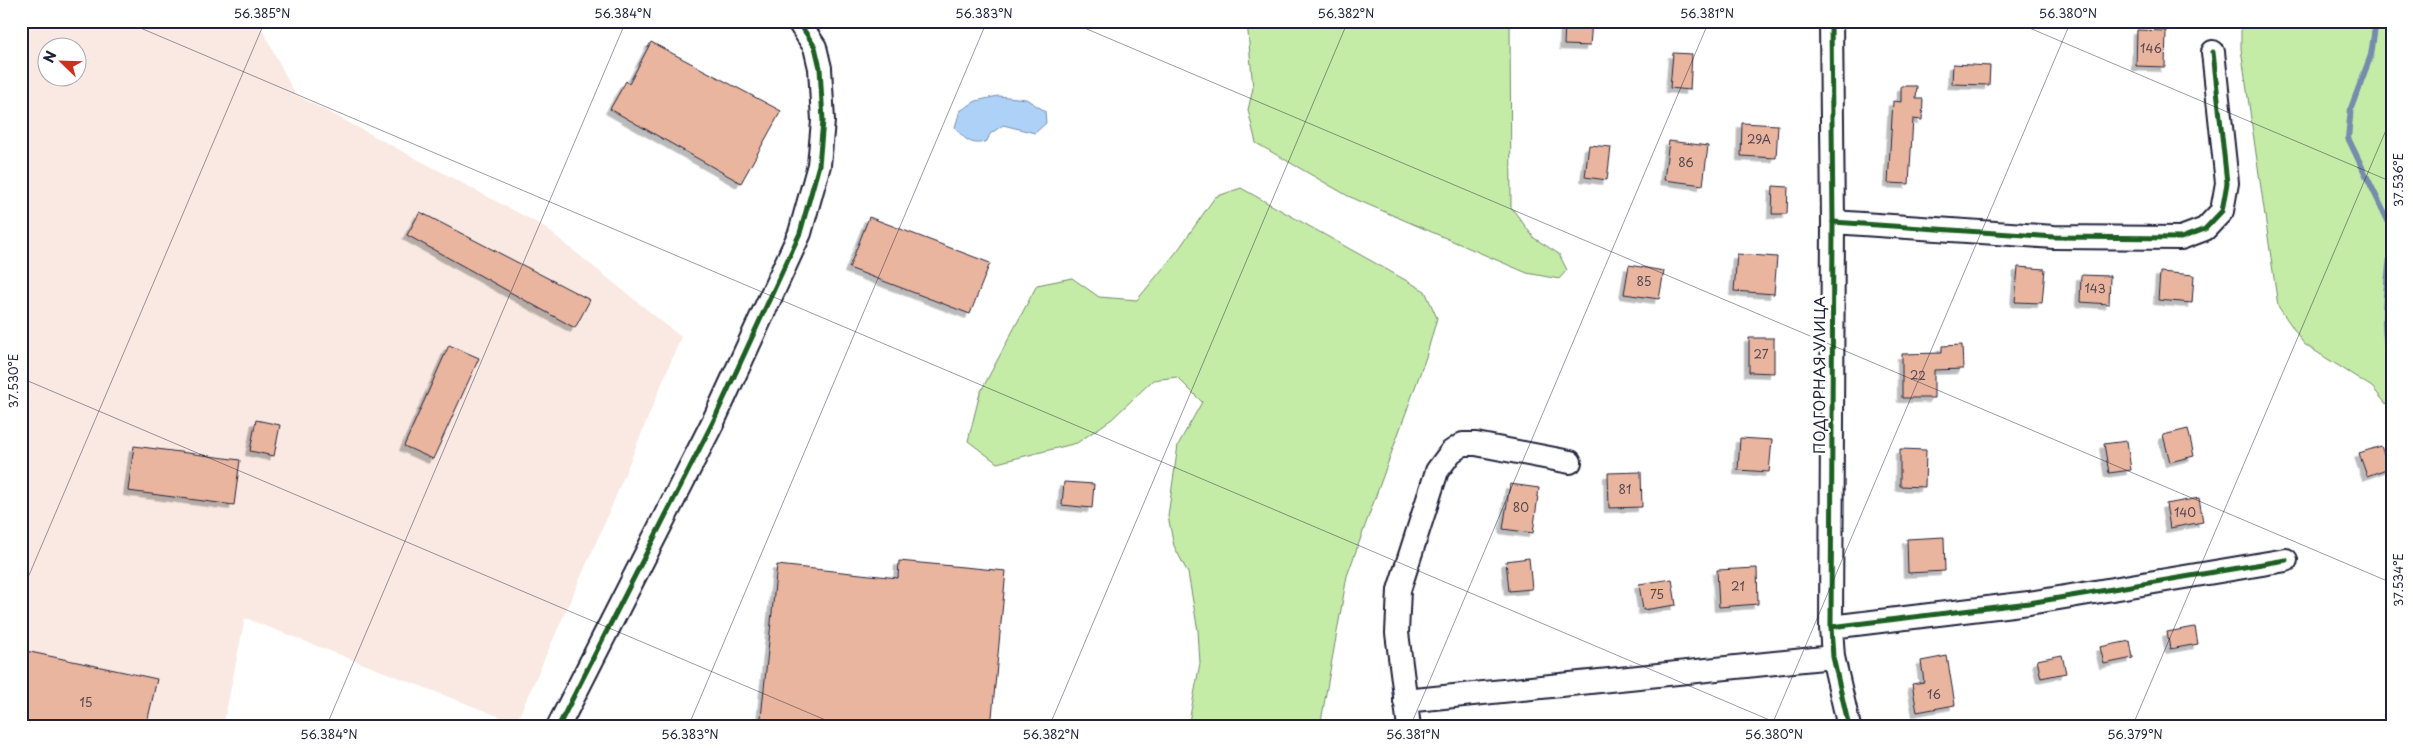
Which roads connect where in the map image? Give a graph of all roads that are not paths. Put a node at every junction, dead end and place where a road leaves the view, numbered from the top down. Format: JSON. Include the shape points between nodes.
{"nodes":[{"id":1,"x":1831,"y":21,"type":"edge"},
{"id":2,"x":806,"y":24,"type":"edge"},
{"id":3,"x":2214,"y":52,"type":"dead end"},
{"id":4,"x":1833,"y":222,"type":"junction"},
{"id":5,"x":1570,"y":462,"type":"dead end"},
{"id":6,"x":2286,"y":560,"type":"dead end"},
{"id":7,"x":1831,"y":627,"type":"junction"},
{"id":8,"x":1833,"y":657,"type":"junction"},
{"id":9,"x":1405,"y":701,"type":"junction"},
{"id":10,"x":558,"y":727,"type":"edge"},
{"id":11,"x":1409,"y":727,"type":"edge"},
{"id":12,"x":1849,"y":727,"type":"edge"}],
"edges":[{"from":1,"to":4,"type":"street","name":"ПОДГОРНАЯ УЛИЦА"},
{"from":2,"to":10,"type":"street","via":[[820,68],[823,120],[819,165],[800,233],[713,422]]},
{"from":3,"to":4,"type":"street","via":[[2227,183],[2222,211],[2204,229],[2181,238],[2054,237]]},
{"from":4,"to":7,"type":"street","name":"ПОДГОРНАЯ УЛИЦА"},
{"from":5,"to":9,"type":"street","via":[[1463,444],[1451,452],[1438,470],[1399,590],[1397,633]]},
{"from":6,"to":7,"type":"street","via":[[2029,603]]},
{"from":7,"to":8,"type":"street","name":"ПОДГОРНАЯ УЛИЦА"},
{"from":8,"to":9,"type":"street"},
{"from":8,"to":12,"type":"street","name":"ПОДГОРНАЯ УЛИЦА"},
{"from":9,"to":11,"type":"street"}]}
